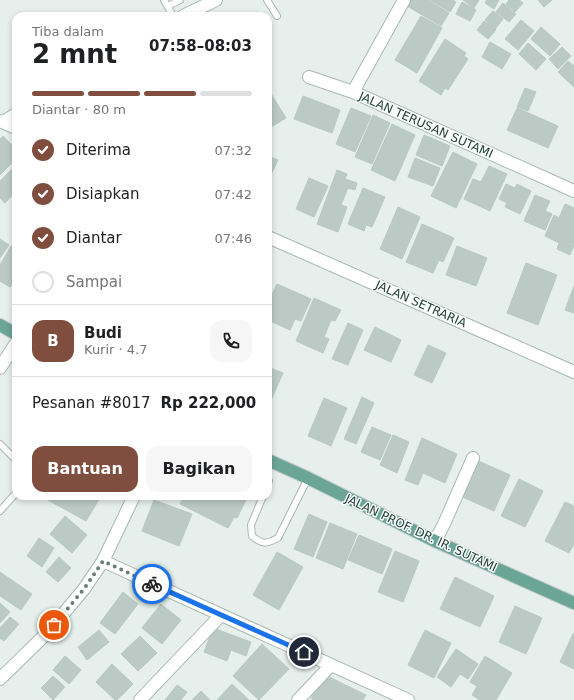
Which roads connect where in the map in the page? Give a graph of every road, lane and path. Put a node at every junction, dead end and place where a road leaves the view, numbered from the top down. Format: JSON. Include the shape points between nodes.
{"nodes":[{"id":1,"x":164,"y":0,"type":"edge"},
{"id":2,"x":180,"y":0,"type":"edge"},
{"id":3,"x":216,"y":0,"type":"edge"},
{"id":4,"x":267,"y":0,"type":"edge"},
{"id":5,"x":404,"y":0,"type":"edge"},
{"id":6,"x":168,"y":6,"type":"junction"},
{"id":7,"x":171,"y":12,"type":"edge"},
{"id":8,"x":191,"y":12,"type":"edge"},
{"id":9,"x":277,"y":16,"type":"dead end"},
{"id":10,"x":309,"y":77,"type":"dead end"},
{"id":11,"x":353,"y":92,"type":"junction"},
{"id":12,"x":12,"y":116,"type":"edge"},
{"id":13,"x":1,"y":121,"type":"edge"},
{"id":14,"x":12,"y":126,"type":"edge"},
{"id":15,"x":574,"y":191,"type":"edge"},
{"id":16,"x":272,"y":239,"type":"edge"},
{"id":17,"x":0,"y":325,"type":"edge"},
{"id":18,"x":12,"y":332,"type":"edge"},
{"id":19,"x":12,"y":349,"type":"edge"},
{"id":20,"x":0,"y":368,"type":"edge"},
{"id":21,"x":574,"y":372,"type":"edge"},
{"id":22,"x":0,"y":444,"type":"edge"},
{"id":23,"x":12,"y":456,"type":"edge"},
{"id":24,"x":473,"y":458,"type":"dead end"},
{"id":25,"x":272,"y":462,"type":"edge"},
{"id":26,"x":308,"y":478,"type":"junction"},
{"id":27,"x":12,"y":498,"type":"edge"},
{"id":28,"x":132,"y":500,"type":"edge"},
{"id":29,"x":261,"y":500,"type":"edge"},
{"id":30,"x":0,"y":511,"type":"edge"},
{"id":31,"x":435,"y":541,"type":"junction"},
{"id":32,"x":103,"y":561,"type":"junction"},
{"id":33,"x":574,"y":603,"type":"edge"},
{"id":34,"x":221,"y":615,"type":"junction"},
{"id":35,"x":331,"y":665,"type":"junction"},
{"id":36,"x":0,"y":679,"type":"edge"},
{"id":37,"x":140,"y":700,"type":"edge"},
{"id":38,"x":298,"y":700,"type":"edge"},
{"id":39,"x":408,"y":700,"type":"edge"}],
"edges":[{"from":1,"to":6,"type":"lane"},
{"from":2,"to":6,"type":"lane"},
{"from":3,"to":8,"type":"street"},
{"from":4,"to":9,"type":"lane"},
{"from":5,"to":11,"type":"street","name":"JALAN TERUSAN SUTAMI"},
{"from":6,"to":7,"type":"lane"},
{"from":10,"to":11,"type":"street"},
{"from":11,"to":15,"type":"street","name":"JALAN TERUSAN SUTAMI"},
{"from":12,"to":13,"type":"street"},
{"from":13,"to":14,"type":"street"},
{"from":16,"to":21,"type":"street","name":"JALAN SETRARIA"},
{"from":17,"to":18,"type":"main road"},
{"from":19,"to":20,"type":"street"},
{"from":22,"to":23,"type":"lane"},
{"from":24,"to":31,"type":"street"},
{"from":25,"to":26,"type":"main road","name":"JALAN PROF. DR. IR. SUTAMI"},
{"from":26,"to":29,"type":"lane","via":[[278,538],[267,543],[252,536],[251,525]]},
{"from":26,"to":31,"type":"main road","name":"JALAN PROF. DR. IR. SUTAMI"},
{"from":27,"to":30,"type":"lane"},
{"from":28,"to":32,"type":"street"},
{"from":31,"to":33,"type":"main road","name":"JALAN PROF. DR. IR. SUTAMI"},
{"from":32,"to":34,"type":"street"},
{"from":32,"to":36,"type":"street","via":[[60,618]]},
{"from":34,"to":35,"type":"street"},
{"from":34,"to":37,"type":"street"},
{"from":35,"to":38,"type":"street"},
{"from":35,"to":39,"type":"street"}]}
